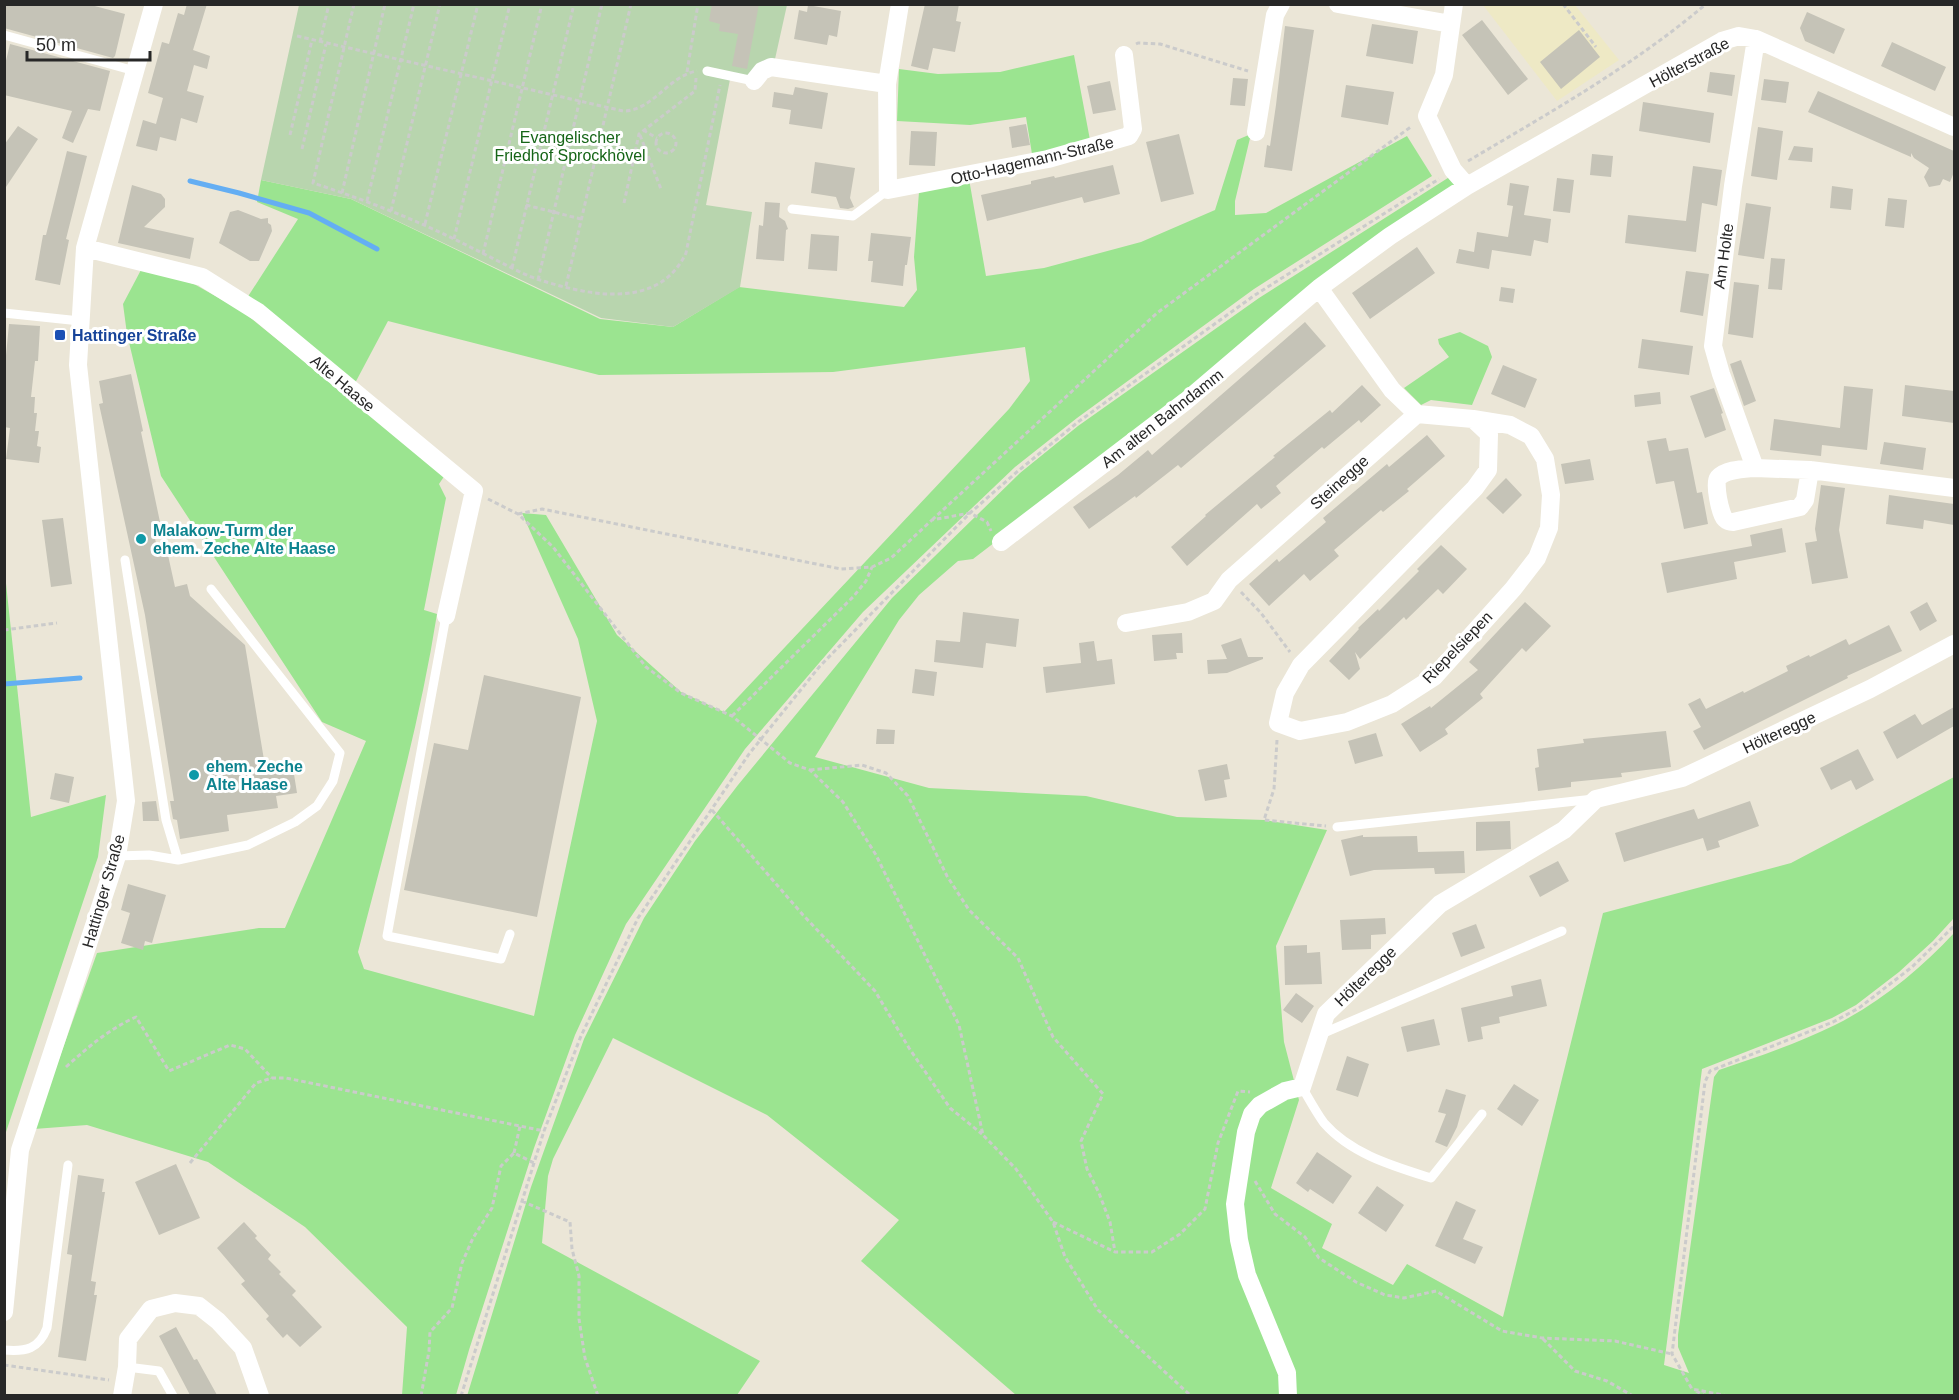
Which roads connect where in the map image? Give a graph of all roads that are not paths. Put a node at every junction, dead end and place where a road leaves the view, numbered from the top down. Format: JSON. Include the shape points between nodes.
{"nodes":[{"id":1,"x":154,"y":4,"type":"edge"},
{"id":2,"x":900,"y":4,"type":"edge"},
{"id":3,"x":1281,"y":4,"type":"edge"},
{"id":4,"x":1338,"y":4,"type":"edge"},
{"id":5,"x":1454,"y":4,"type":"edge"},
{"id":6,"x":1451,"y":24,"type":"junction"},
{"id":7,"x":4,"y":35,"type":"edge"},
{"id":8,"x":1756,"y":39,"type":"junction"},
{"id":9,"x":1124,"y":55,"type":"road end"},
{"id":10,"x":135,"y":71,"type":"junction"},
{"id":11,"x":702,"y":71,"type":"road end"},
{"id":12,"x":754,"y":81,"type":"joint"},
{"id":13,"x":887,"y":84,"type":"junction"},
{"id":14,"x":1954,"y":127,"type":"edge"},
{"id":15,"x":1256,"y":132,"type":"dead end"},
{"id":16,"x":1467,"y":186,"type":"junction"},
{"id":17,"x":888,"y":190,"type":"junction"},
{"id":18,"x":792,"y":209,"type":"dead end"},
{"id":19,"x":85,"y":248,"type":"junction"},
{"id":20,"x":1319,"y":288,"type":"junction"},
{"id":21,"x":4,"y":313,"type":"edge"},
{"id":22,"x":80,"y":321,"type":"junction"},
{"id":23,"x":1417,"y":414,"type":"junction"},
{"id":24,"x":1473,"y":419,"type":"junction"},
{"id":25,"x":1755,"y":468,"type":"junction"},
{"id":26,"x":1810,"y":470,"type":"junction"},
{"id":27,"x":1954,"y":488,"type":"edge"},
{"id":28,"x":997,"y":540,"type":"road end"},
{"id":29,"x":125,"y":560,"type":"dead end"},
{"id":30,"x":211,"y":589,"type":"dead end"},
{"id":31,"x":446,"y":616,"type":"joint"},
{"id":32,"x":1126,"y":623,"type":"dead end"},
{"id":33,"x":1954,"y":644,"type":"edge"},
{"id":34,"x":1596,"y":799,"type":"junction"},
{"id":35,"x":1336,"y":827,"type":"road end"},
{"id":36,"x":117,"y":856,"type":"junction"},
{"id":37,"x":178,"y":860,"type":"junction"},
{"id":38,"x":1562,"y":931,"type":"dead end"},
{"id":39,"x":510,"y":934,"type":"dead end"},
{"id":40,"x":1318,"y":1035,"type":"junction"},
{"id":41,"x":1302,"y":1087,"type":"junction"},
{"id":42,"x":1482,"y":1114,"type":"dead end"},
{"id":43,"x":68,"y":1165,"type":"dead end"},
{"id":44,"x":4,"y":1312,"type":"edge"},
{"id":45,"x":4,"y":1350,"type":"edge"},
{"id":46,"x":124,"y":1381,"type":"edge"},
{"id":47,"x":173,"y":1395,"type":"edge"},
{"id":48,"x":260,"y":1395,"type":"edge"},
{"id":49,"x":1288,"y":1395,"type":"edge"}],
"edges":[{"from":1,"to":10,"type":"street","name":"Hattinger Straße"},
{"from":2,"to":13,"type":"street"},
{"from":3,"to":15,"type":"street","via":[[1275,15]]},
{"from":4,"to":6,"type":"street"},
{"from":5,"to":6,"type":"street"},
{"from":6,"to":16,"type":"street","via":[[1444,75],[1427,116],[1453,170]]},
{"from":7,"to":10,"type":"lane"},
{"from":8,"to":14,"type":"street","name":"Hölterstraße"},
{"from":8,"to":16,"type":"street","name":"Hölterstraße","via":[[1739,36],[1722,41]]},
{"from":8,"to":25,"type":"street","name":"Am Holte","via":[[1713,346]]},
{"from":9,"to":17,"type":"street","name":"Otto-Hagemann-Straße","via":[[1133,129],[1124,139],[1048,159]]},
{"from":10,"to":19,"type":"street","name":"Hattinger Straße"},
{"from":11,"to":12,"type":"lane"},
{"from":12,"to":13,"type":"street","via":[[771,67]]},
{"from":13,"to":17,"type":"street"},
{"from":16,"to":20,"type":"street","name":"Hölterstraße"},
{"from":17,"to":18,"type":"lane","name":"Otto-Hagemann-Straße","via":[[853,216]]},
{"from":19,"to":22,"type":"street","name":"Hattinger Straße"},
{"from":19,"to":31,"type":"street","name":"Alte Haase","via":[[202,277],[258,312],[474,491]]},
{"from":20,"to":23,"type":"street","via":[[1392,390]]},
{"from":20,"to":28,"type":"street","name":"Am alten Bahndamm","via":[[1186,401]]},
{"from":21,"to":22,"type":"lane"},
{"from":22,"to":36,"type":"street","name":"Hattinger Straße","via":[[78,365],[126,801]]},
{"from":23,"to":24,"type":"street","name":"Riepelsiepen"},
{"from":23,"to":32,"type":"street","name":"Steinegge","via":[[1229,580],[1214,601],[1188,612]]},
{"from":24,"to":24,"type":"street","name":"Riepelsiepen","via":[[1510,425],[1531,436],[1545,459],[1551,495],[1549,528],[1537,558],[1434,677],[1392,704],[1347,722],[1300,730],[1278,723],[1285,693],[1300,665],[1475,488],[1488,470],[1489,434]]},
{"from":25,"to":26,"type":"street"},
{"from":25,"to":26,"type":"street","via":[[1718,478],[1721,514],[1728,521],[1800,507],[1805,500]]},
{"from":26,"to":27,"type":"street"},
{"from":29,"to":37,"type":"lane","via":[[166,820]]},
{"from":30,"to":37,"type":"lane","via":[[340,753],[333,781],[317,806],[295,822],[248,845]]},
{"from":31,"to":39,"type":"lane","via":[[387,936],[501,959]]},
{"from":33,"to":34,"type":"street","name":"Hölteregge","via":[[1870,689],[1682,777]]},
{"from":34,"to":35,"type":"lane","name":"Hölteregge"},
{"from":34,"to":40,"type":"street","name":"Hölteregge","via":[[1564,830],[1440,904],[1326,1014]]},
{"from":36,"to":37,"type":"lane","via":[[148,855]]},
{"from":36,"to":44,"type":"street","name":"Hattinger Straße","via":[[20,1150]]},
{"from":38,"to":40,"type":"lane","name":"Hölteregge"},
{"from":40,"to":41,"type":"street","name":"Hölteregge"},
{"from":41,"to":42,"type":"lane","via":[[1325,1123],[1351,1145],[1383,1163],[1431,1178]]},
{"from":41,"to":49,"type":"street","via":[[1285,1091],[1252,1114],[1235,1204],[1247,1275],[1287,1373]]},
{"from":43,"to":45,"type":"lane","via":[[47,1328],[31,1349]]},
{"from":46,"to":47,"type":"lane","via":[[159,1371]]},
{"from":46,"to":48,"type":"street","via":[[128,1339],[151,1309],[175,1303],[199,1306],[243,1348]]}]}
